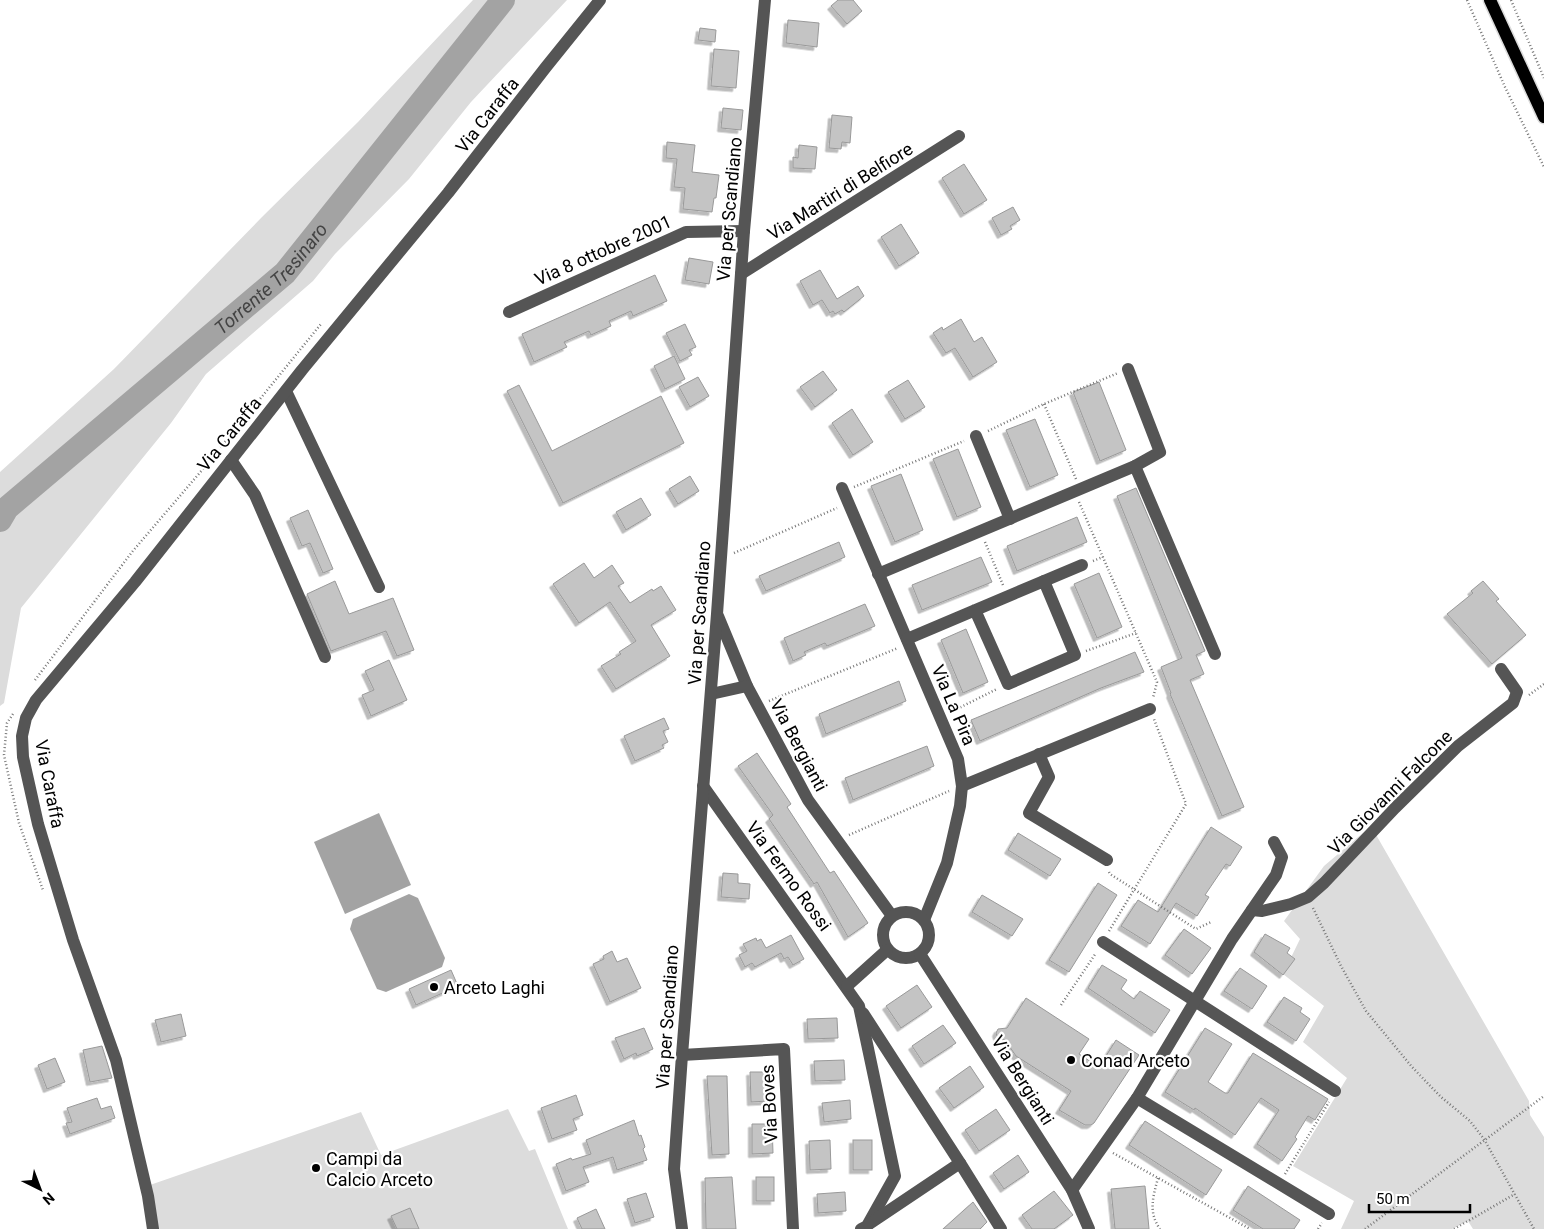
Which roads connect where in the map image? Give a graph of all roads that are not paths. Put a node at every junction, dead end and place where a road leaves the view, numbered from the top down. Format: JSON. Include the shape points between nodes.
{"nodes":[{"id":1,"x":600,"y":0,"type":"edge"},
{"id":2,"x":765,"y":0,"type":"edge"},
{"id":3,"x":1490,"y":0,"type":"edge"},
{"id":4,"x":1544,"y":117,"type":"edge"},
{"id":5,"x":958,"y":136,"type":"dead end"},
{"id":6,"x":744,"y":231,"type":"junction"},
{"id":7,"x":741,"y":274,"type":"junction"},
{"id":8,"x":509,"y":312,"type":"dead end"},
{"id":9,"x":1128,"y":369,"type":"dead end"},
{"id":10,"x":286,"y":391,"type":"junction"},
{"id":11,"x":976,"y":436,"type":"dead end"},
{"id":12,"x":231,"y":460,"type":"junction"},
{"id":13,"x":1135,"y":466,"type":"junction"},
{"id":14,"x":842,"y":488,"type":"dead end"},
{"id":15,"x":1010,"y":519,"type":"junction"},
{"id":16,"x":1082,"y":565,"type":"dead end"},
{"id":17,"x":878,"y":574,"type":"junction"},
{"id":18,"x":1044,"y":581,"type":"junction"},
{"id":19,"x":379,"y":587,"type":"dead end"},
{"id":20,"x":975,"y":610,"type":"junction"},
{"id":21,"x":717,"y":614,"type":"junction"},
{"id":22,"x":908,"y":642,"type":"junction"},
{"id":23,"x":1215,"y":654,"type":"dead end"},
{"id":24,"x":325,"y":657,"type":"dead end"},
{"id":25,"x":1501,"y":668,"type":"dead end"},
{"id":26,"x":747,"y":686,"type":"junction"},
{"id":27,"x":711,"y":694,"type":"junction"},
{"id":28,"x":1150,"y":709,"type":"road end"},
{"id":29,"x":1039,"y":754,"type":"junction"},
{"id":30,"x":703,"y":786,"type":"junction"},
{"id":31,"x":962,"y":786,"type":"junction"},
{"id":32,"x":1274,"y":842,"type":"dead end"},
{"id":33,"x":1107,"y":860,"type":"road end"},
{"id":34,"x":1252,"y":910,"type":"junction"},
{"id":35,"x":892,"y":916,"type":"junction"},
{"id":36,"x":924,"y":920,"type":"junction"},
{"id":37,"x":1103,"y":942,"type":"road end"},
{"id":38,"x":887,"y":950,"type":"junction"},
{"id":39,"x":920,"y":954,"type":"junction"},
{"id":40,"x":847,"y":986,"type":"junction"},
{"id":41,"x":1195,"y":1001,"type":"junction"},
{"id":42,"x":859,"y":1006,"type":"junction"},
{"id":43,"x":682,"y":1054,"type":"junction"},
{"id":44,"x":1335,"y":1091,"type":"road end"},
{"id":45,"x":1137,"y":1098,"type":"junction"},
{"id":46,"x":960,"y":1163,"type":"junction"},
{"id":47,"x":1072,"y":1190,"type":"junction"},
{"id":48,"x":1329,"y":1214,"type":"dead end"},
{"id":49,"x":864,"y":1227,"type":"edge"},
{"id":50,"x":153,"y":1229,"type":"edge"},
{"id":51,"x":682,"y":1229,"type":"edge"},
{"id":52,"x":794,"y":1229,"type":"edge"},
{"id":53,"x":1001,"y":1229,"type":"edge"},
{"id":54,"x":1089,"y":1229,"type":"edge"}],
"edges":[{"from":1,"to":10,"type":"street","name":"Via Caraffa"},
{"from":2,"to":6,"type":"street","name":"Via per Scandiano"},
{"from":3,"to":4,"type":"main road"},
{"from":5,"to":7,"type":"street","name":"Via Martiri di Belfiore"},
{"from":6,"to":7,"type":"street","name":"Via per Scandiano"},
{"from":6,"to":8,"type":"street","name":"Via 8 ottobre 2001","via":[[686,232]]},
{"from":7,"to":21,"type":"street","name":"Via per Scandiano"},
{"from":9,"to":13,"type":"street","via":[[1160,452]]},
{"from":10,"to":12,"type":"street","name":"Via Caraffa"},
{"from":10,"to":19,"type":"street","name":"Via Caraffa"},
{"from":11,"to":15,"type":"street"},
{"from":12,"to":24,"type":"street","via":[[255,495]]},
{"from":12,"to":50,"type":"street","name":"Via Caraffa","via":[[136,582],[36,700],[26,718],[22,736],[23,757],[38,824],[73,940],[116,1060]]},
{"from":13,"to":15,"type":"street"},
{"from":13,"to":23,"type":"street"},
{"from":14,"to":17,"type":"street","name":"Via La Pira"},
{"from":15,"to":17,"type":"street"},
{"from":16,"to":18,"type":"street"},
{"from":17,"to":22,"type":"street","name":"Via La Pira"},
{"from":18,"to":20,"type":"street"},
{"from":18,"to":20,"type":"street","via":[[1075,655],[1008,684]]},
{"from":20,"to":22,"type":"street"},
{"from":21,"to":26,"type":"street","name":"Via Bergianti"},
{"from":21,"to":27,"type":"street","name":"Via per Scandiano"},
{"from":22,"to":31,"type":"street","name":"Via La Pira","via":[[958,759]]},
{"from":25,"to":34,"type":"street","name":"Via Giovanni Falcone","via":[[1517,692],[1513,703],[1458,746],[1308,897],[1262,911]]},
{"from":26,"to":27,"type":"street"},
{"from":26,"to":35,"type":"street","name":"Via Bergianti","via":[[808,800]]},
{"from":27,"to":30,"type":"street","name":"Via per Scandiano"},
{"from":28,"to":29,"type":"street"},
{"from":29,"to":31,"type":"street"},
{"from":29,"to":33,"type":"street","via":[[1049,777],[1029,813]]},
{"from":30,"to":40,"type":"street","name":"Via Fermo Rossi"},
{"from":30,"to":43,"type":"street","name":"Via per Scandiano"},
{"from":31,"to":36,"type":"street","name":"Via La Pira","via":[[947,863]]},
{"from":32,"to":34,"type":"street","via":[[1282,857],[1280,865]]},
{"from":34,"to":41,"type":"street"},
{"from":35,"to":36,"type":"street","via":[[912,912]]},
{"from":35,"to":38,"type":"street","via":[[883,928]]},
{"from":36,"to":39,"type":"street","via":[[928,927],[928,942]]},
{"from":37,"to":41,"type":"street"},
{"from":38,"to":39,"type":"street","via":[[899,958]]},
{"from":38,"to":40,"type":"street"},
{"from":39,"to":47,"type":"street","name":"Via Bergianti"},
{"from":40,"to":42,"type":"street","name":"Via Fermo Rossi"},
{"from":41,"to":44,"type":"street"},
{"from":41,"to":45,"type":"street"},
{"from":42,"to":46,"type":"street","name":"Via Fermo Rossi"},
{"from":42,"to":49,"type":"street","name":"Via Fermo Rossi","via":[[895,1176]]},
{"from":43,"to":51,"type":"street","name":"Via per Scandiano","via":[[674,1169]]},
{"from":43,"to":52,"type":"street","name":"Via Boves","via":[[784,1049]]},
{"from":45,"to":47,"type":"street"},
{"from":45,"to":48,"type":"street"},
{"from":46,"to":49,"type":"street","name":"Via Fermo Rossi"},
{"from":46,"to":53,"type":"street","name":"Via Fermo Rossi"},
{"from":47,"to":54,"type":"street","name":"Via Bergianti"}]}
